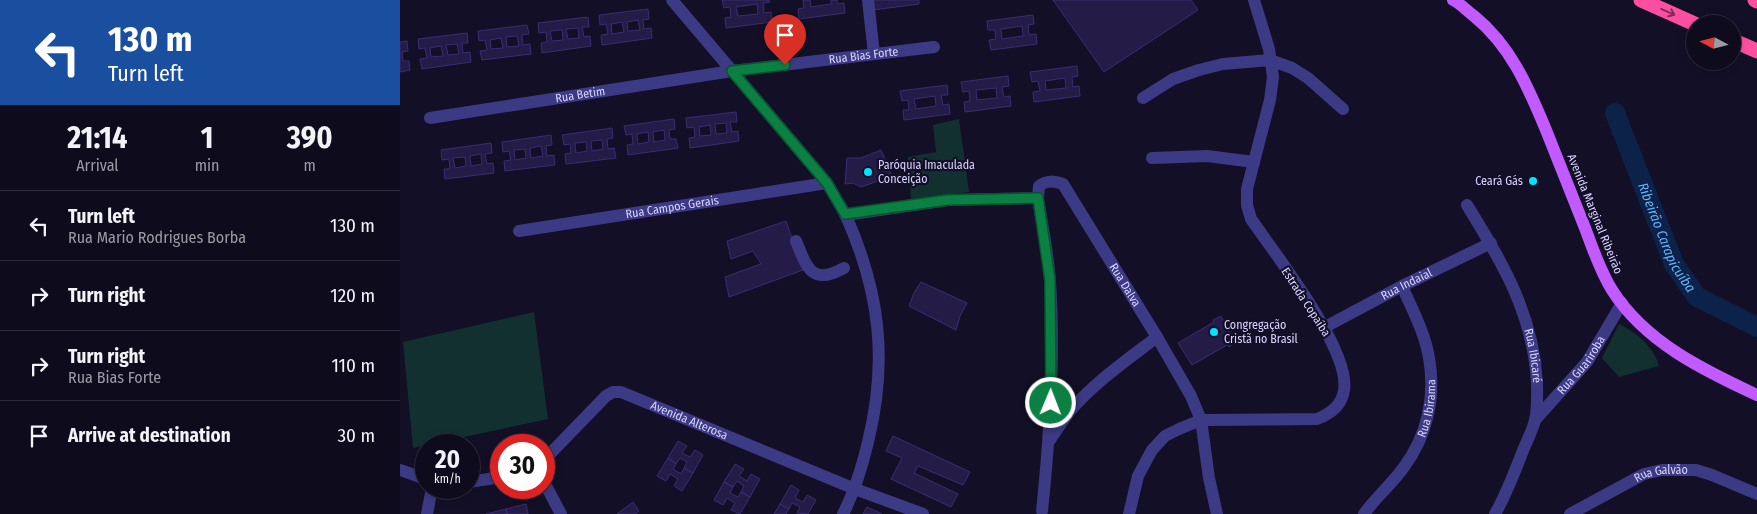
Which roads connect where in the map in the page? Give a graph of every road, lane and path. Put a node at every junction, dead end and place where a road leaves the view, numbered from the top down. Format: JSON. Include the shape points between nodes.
{"nodes":[{"id":1,"x":672,"y":0,"type":"edge"},
{"id":2,"x":868,"y":0,"type":"edge"},
{"id":3,"x":1254,"y":0,"type":"edge"},
{"id":4,"x":1453,"y":0,"type":"edge"},
{"id":5,"x":1641,"y":0,"type":"edge"},
{"id":6,"x":1686,"y":20,"type":"edge"},
{"id":7,"x":1741,"y":44,"type":"edge"},
{"id":8,"x":934,"y":47,"type":"dead end"},
{"id":9,"x":1757,"y":51,"type":"edge"},
{"id":10,"x":874,"y":54,"type":"junction"},
{"id":11,"x":1270,"y":60,"type":"junction"},
{"id":12,"x":732,"y":71,"type":"junction"},
{"id":13,"x":1143,"y":98,"type":"dead end"},
{"id":14,"x":1343,"y":109,"type":"dead end"},
{"id":15,"x":430,"y":118,"type":"dead end"},
{"id":16,"x":1152,"y":158,"type":"dead end"},
{"id":17,"x":1254,"y":162,"type":"junction"},
{"id":18,"x":827,"y":183,"type":"junction"},
{"id":19,"x":1038,"y":198,"type":"junction"},
{"id":20,"x":1467,"y":204,"type":"dead end"},
{"id":21,"x":845,"y":214,"type":"junction"},
{"id":22,"x":519,"y":231,"type":"dead end"},
{"id":23,"x":796,"y":241,"type":"dead end"},
{"id":24,"x":1491,"y":243,"type":"junction"},
{"id":25,"x":844,"y":268,"type":"dead end"},
{"id":26,"x":1402,"y":286,"type":"junction"},
{"id":27,"x":1622,"y":303,"type":"junction"},
{"id":28,"x":1325,"y":327,"type":"junction"},
{"id":29,"x":1157,"y":337,"type":"junction"},
{"id":30,"x":1757,"y":394,"type":"edge"},
{"id":31,"x":1200,"y":420,"type":"junction"},
{"id":32,"x":1535,"y":420,"type":"junction"},
{"id":33,"x":1050,"y":440,"type":"junction"},
{"id":34,"x":555,"y":449,"type":"edge"},
{"id":35,"x":400,"y":470,"type":"edge"},
{"id":36,"x":415,"y":475,"type":"edge"},
{"id":37,"x":855,"y":489,"type":"junction"},
{"id":38,"x":1757,"y":494,"type":"edge"},
{"id":39,"x":430,"y":499,"type":"edge"},
{"id":40,"x":553,"y":499,"type":"edge"},
{"id":41,"x":1042,"y":513,"type":"edge"},
{"id":42,"x":427,"y":514,"type":"edge"},
{"id":43,"x":561,"y":514,"type":"edge"},
{"id":44,"x":843,"y":514,"type":"edge"},
{"id":45,"x":923,"y":514,"type":"edge"},
{"id":46,"x":1129,"y":514,"type":"edge"},
{"id":47,"x":1217,"y":514,"type":"edge"},
{"id":48,"x":1364,"y":514,"type":"edge"},
{"id":49,"x":1495,"y":514,"type":"edge"},
{"id":50,"x":1570,"y":514,"type":"edge"}],
"edges":[{"from":1,"to":12,"type":"street"},
{"from":2,"to":10,"type":"street"},
{"from":3,"to":11,"type":"street","name":"Estrada Copaíba"},
{"from":4,"to":27,"type":"main road","name":"Avenida Marginal Ribeirão","via":[[1485,25],[1512,57],[1564,173],[1600,269]]},
{"from":5,"to":6,"type":"highway","one_way":true},
{"from":7,"to":9,"type":"highway"},
{"from":8,"to":10,"type":"street","name":"Rua Bias Forte"},
{"from":10,"to":12,"type":"street","name":"Rua Bias Forte"},
{"from":11,"to":13,"type":"street","via":[[1223,64],[1200,70],[1173,79]]},
{"from":11,"to":14,"type":"street","via":[[1308,78]]},
{"from":11,"to":17,"type":"street","name":"Estrada Copaíba","via":[[1273,77],[1270,100]]},
{"from":12,"to":15,"type":"street","name":"Rua Betim"},
{"from":12,"to":18,"type":"street"},
{"from":16,"to":17,"type":"street","via":[[1208,156]]},
{"from":17,"to":28,"type":"street","name":"Estrada Copaíba","via":[[1247,189],[1247,205],[1252,219]]},
{"from":18,"to":21,"type":"street"},
{"from":18,"to":22,"type":"street","name":"Rua Campos Gerais"},
{"from":19,"to":21,"type":"street","via":[[948,200]]},
{"from":19,"to":29,"type":"street","name":"Rua Dalva","via":[[1039,186],[1043,183],[1056,181],[1063,184]]},
{"from":19,"to":33,"type":"street","via":[[1050,280]]},
{"from":20,"to":24,"type":"street","name":"Rua Ibicaré"},
{"from":21,"to":37,"type":"street","via":[[878,321],[880,362],[874,419]]},
{"from":23,"to":25,"type":"street","via":[[808,269],[813,273],[831,275]]},
{"from":24,"to":26,"type":"street","name":"Rua Indaial"},
{"from":24,"to":32,"type":"street","name":"Rua Ibicaré","via":[[1524,310],[1529,328],[1538,396]]},
{"from":26,"to":28,"type":"street","name":"Rua Indaial"},
{"from":26,"to":48,"type":"street","name":"Rua Ibirama","via":[[1424,338],[1429,359],[1431,399],[1426,423],[1414,452]]},
{"from":27,"to":30,"type":"main road","name":"Avenida Marginal Ribeirão","via":[[1642,326],[1680,356]]},
{"from":27,"to":32,"type":"street","name":"Rua Guariroba","via":[[1587,362]]},
{"from":28,"to":31,"type":"street","name":"Estrada Copaíba","via":[[1344,372],[1344,391],[1338,405],[1328,415],[1301,420]]},
{"from":29,"to":31,"type":"street","name":"Rua Dalva","via":[[1191,396]]},
{"from":29,"to":33,"type":"street","via":[[1085,395]]},
{"from":31,"to":46,"type":"street","name":"Estrada Copaíba","via":[[1165,436],[1152,450],[1138,476]]},
{"from":31,"to":47,"type":"street","name":"Rua Dalva"},
{"from":32,"to":49,"type":"street","name":"Rua Ibicaré","via":[[1506,495]]},
{"from":33,"to":41,"type":"street"},
{"from":34,"to":37,"type":"street","name":"Avenida Alterosa","via":[[606,396],[621,392]]},
{"from":35,"to":36,"type":"street"},
{"from":37,"to":44,"type":"street"},
{"from":37,"to":45,"type":"street","name":"Avenida Alterosa"},
{"from":38,"to":50,"type":"street","name":"Rua Galvão","via":[[1696,470],[1662,470],[1644,474]]},
{"from":39,"to":42,"type":"street"},
{"from":40,"to":43,"type":"street"}]}
